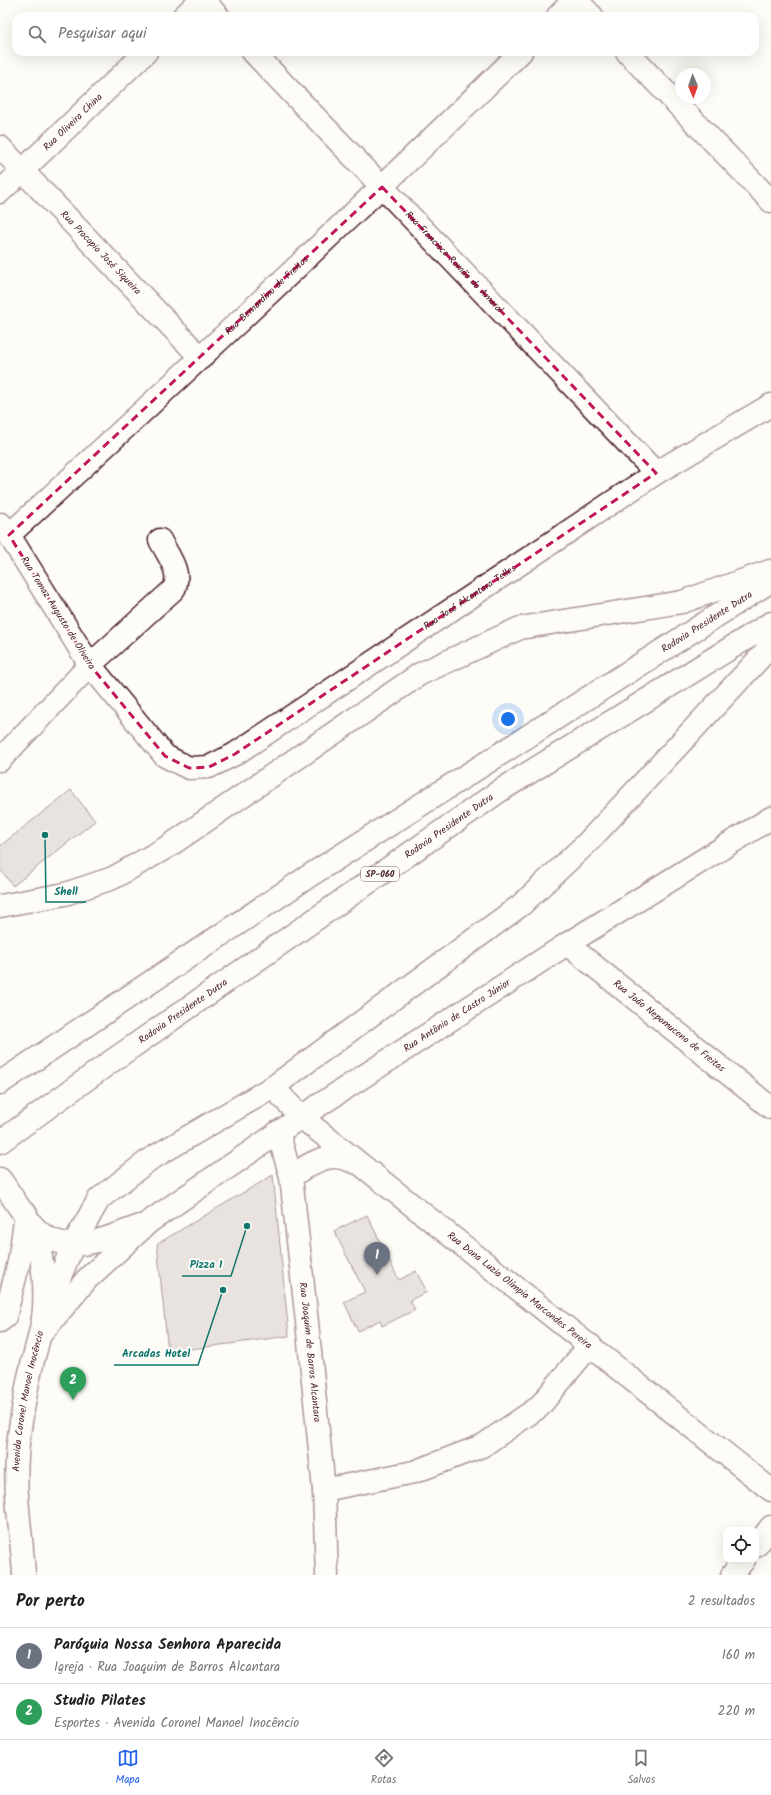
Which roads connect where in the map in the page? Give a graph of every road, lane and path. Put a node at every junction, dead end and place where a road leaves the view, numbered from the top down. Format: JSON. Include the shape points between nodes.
{"nodes":[{"id":1,"x":202,"y":0,"type":"edge"},
{"id":2,"x":575,"y":0,"type":"edge"},
{"id":3,"x":188,"y":12,"type":"edge"},
{"id":4,"x":214,"y":12,"type":"edge"},
{"id":5,"x":562,"y":12,"type":"edge"},
{"id":6,"x":588,"y":12,"type":"edge"},
{"id":7,"x":142,"y":56,"type":"edge"},
{"id":8,"x":257,"y":56,"type":"edge"},
{"id":9,"x":517,"y":56,"type":"edge"},
{"id":10,"x":631,"y":56,"type":"edge"},
{"id":11,"x":0,"y":147,"type":"edge"},
{"id":12,"x":23,"y":170,"type":"junction"},
{"id":13,"x":382,"y":187,"type":"junction"},
{"id":14,"x":0,"y":192,"type":"edge"},
{"id":15,"x":771,"y":201,"type":"edge"},
{"id":16,"x":202,"y":358,"type":"junction"},
{"id":17,"x":771,"y":405,"type":"edge"},
{"id":18,"x":656,"y":473,"type":"junction"},
{"id":19,"x":5,"y":529,"type":"edge"},
{"id":20,"x":160,"y":540,"type":"dead end"},
{"id":21,"x":771,"y":571,"type":"edge"},
{"id":22,"x":771,"y":581,"type":"edge"},
{"id":23,"x":771,"y":623,"type":"edge"},
{"id":24,"x":771,"y":646,"type":"edge"},
{"id":25,"x":90,"y":665,"type":"junction"},
{"id":26,"x":165,"y":756,"type":"joint"},
{"id":27,"x":0,"y":760,"type":"edge"},
{"id":28,"x":771,"y":818,"type":"edge"},
{"id":29,"x":0,"y":906,"type":"edge"},
{"id":30,"x":567,"y":944,"type":"junction"},
{"id":31,"x":0,"y":1082,"type":"edge"},
{"id":32,"x":273,"y":1086,"type":"junction"},
{"id":33,"x":771,"y":1108,"type":"edge"},
{"id":34,"x":301,"y":1117,"type":"junction"},
{"id":35,"x":278,"y":1132,"type":"junction"},
{"id":36,"x":0,"y":1142,"type":"edge"},
{"id":37,"x":359,"y":1163,"type":"junction"},
{"id":38,"x":291,"y":1177,"type":"junction"},
{"id":39,"x":0,"y":1179,"type":"edge"},
{"id":40,"x":26,"y":1215,"type":"junction"},
{"id":41,"x":149,"y":1222,"type":"junction"},
{"id":42,"x":73,"y":1245,"type":"junction"},
{"id":43,"x":0,"y":1321,"type":"edge"},
{"id":44,"x":41,"y":1326,"type":"junction"},
{"id":45,"x":590,"y":1345,"type":"junction"},
{"id":46,"x":324,"y":1490,"type":"junction"},
{"id":47,"x":771,"y":1490,"type":"edge"},
{"id":48,"x":771,"y":1527,"type":"edge"},
{"id":49,"x":759,"y":1542,"type":"edge"},
{"id":50,"x":742,"y":1563,"type":"edge"},
{"id":51,"x":24,"y":1575,"type":"edge"},
{"id":52,"x":327,"y":1575,"type":"edge"},
{"id":53,"x":732,"y":1575,"type":"edge"}],
"edges":[{"from":1,"to":3,"type":"main road"},
{"from":1,"to":4,"type":"main road"},
{"from":2,"to":5,"type":"main road"},
{"from":2,"to":6,"type":"main road"},
{"from":7,"to":12,"type":"main road","name":"Rua Oliveira China"},
{"from":8,"to":13,"type":"main road","name":"Rua Francisco Romão do Amaral"},
{"from":9,"to":13,"type":"main road","name":"Rua Bernardino de Freitas"},
{"from":10,"to":15,"type":"main road"},
{"from":11,"to":12,"type":"main road","name":"Rua Procopio José Siqueira"},
{"from":12,"to":14,"type":"main road","name":"Rua Oliveira China"},
{"from":12,"to":16,"type":"main road","name":"Rua Procopio José Siqueira"},
{"from":13,"to":16,"type":"main road","name":"Rua Bernardino de Freitas"},
{"from":13,"to":18,"type":"main road","name":"Rua Francisco Romão do Amaral"},
{"from":16,"to":19,"type":"main road","name":"Rua Bernardino de Freitas"},
{"from":17,"to":18,"type":"main road","name":"Rua José Alcantara Telles"},
{"from":18,"to":26,"type":"main road","name":"Rua José Alcantara Telles","via":[[235,754],[209,767],[189,768]]},
{"from":19,"to":25,"type":"main road","name":"Rua Tomaz Augusto de Oliveira"},
{"from":20,"to":25,"type":"main road","via":[[176,572],[177,582],[174,589]]},
{"from":21,"to":29,"type":"main road","via":[[682,602],[520,628],[420,674],[169,846],[113,878],[65,894]]},
{"from":22,"to":31,"type":"main road","name":"Rodovia Presidente Dutra","via":[[309,876]]},
{"from":23,"to":36,"type":"main road","name":"Rodovia Presidente Dutra","number":"SP-060","via":[[501,790],[115,1058]]},
{"from":24,"to":32,"type":"main road","via":[[588,842],[521,905]]},
{"from":25,"to":26,"type":"main road","name":"Rua Tomaz Augusto de Oliveira"},
{"from":25,"to":27,"type":"main road"},
{"from":28,"to":30,"type":"main road","name":"Rua Antônio de Castro Júnior"},
{"from":30,"to":33,"type":"main road","name":"Rua João Nepomuceno de Freitas"},
{"from":30,"to":34,"type":"main road","name":"Rua Antônio de Castro Júnior"},
{"from":32,"to":34,"type":"main road","name":"Rua Dona Luzia Olímpia Marcondes Pereira"},
{"from":32,"to":42,"type":"main road","via":[[149,1160],[99,1199]]},
{"from":34,"to":35,"type":"main road","name":"Rua Antônio de Castro Júnior"},
{"from":34,"to":37,"type":"main road","name":"Rua Dona Luzia Olímpia Marcondes Pereira"},
{"from":35,"to":38,"type":"main road","name":"Rua Joaquim de Barros Alcantara"},
{"from":35,"to":41,"type":"main road","name":"Rua Antônio de Castro Júnior"},
{"from":37,"to":38,"type":"main road","via":[[336,1157],[307,1166]]},
{"from":37,"to":45,"type":"main road","name":"Rua Dona Luzia Olímpia Marcondes Pereira"},
{"from":38,"to":46,"type":"main road","name":"Rua Joaquim de Barros Alcantara"},
{"from":39,"to":40,"type":"main road"},
{"from":40,"to":42,"type":"main road","via":[[52,1240]]},
{"from":40,"to":43,"type":"main road","via":[[16,1276],[5,1317]]},
{"from":40,"to":44,"type":"main road","name":"Avenida Coronel Manoel Inocêncio","via":[[43,1260]]},
{"from":41,"to":42,"type":"main road","via":[[90,1243]]},
{"from":41,"to":44,"type":"main road"},
{"from":42,"to":44,"type":"main road"},
{"from":44,"to":51,"type":"main road","name":"Avenida Coronel Manoel Inocêncio","via":[[27,1387],[17,1456],[17,1498]]},
{"from":45,"to":46,"type":"main road","via":[[539,1407],[482,1446],[414,1472]]},
{"from":45,"to":47,"type":"main road","name":"Rua Dona Luzia Olímpia Marcondes Pereira"},
{"from":46,"to":52,"type":"main road","name":"Rua Joaquim de Barros Alcantara"},
{"from":48,"to":49,"type":"main road"},
{"from":50,"to":53,"type":"main road"}]}
